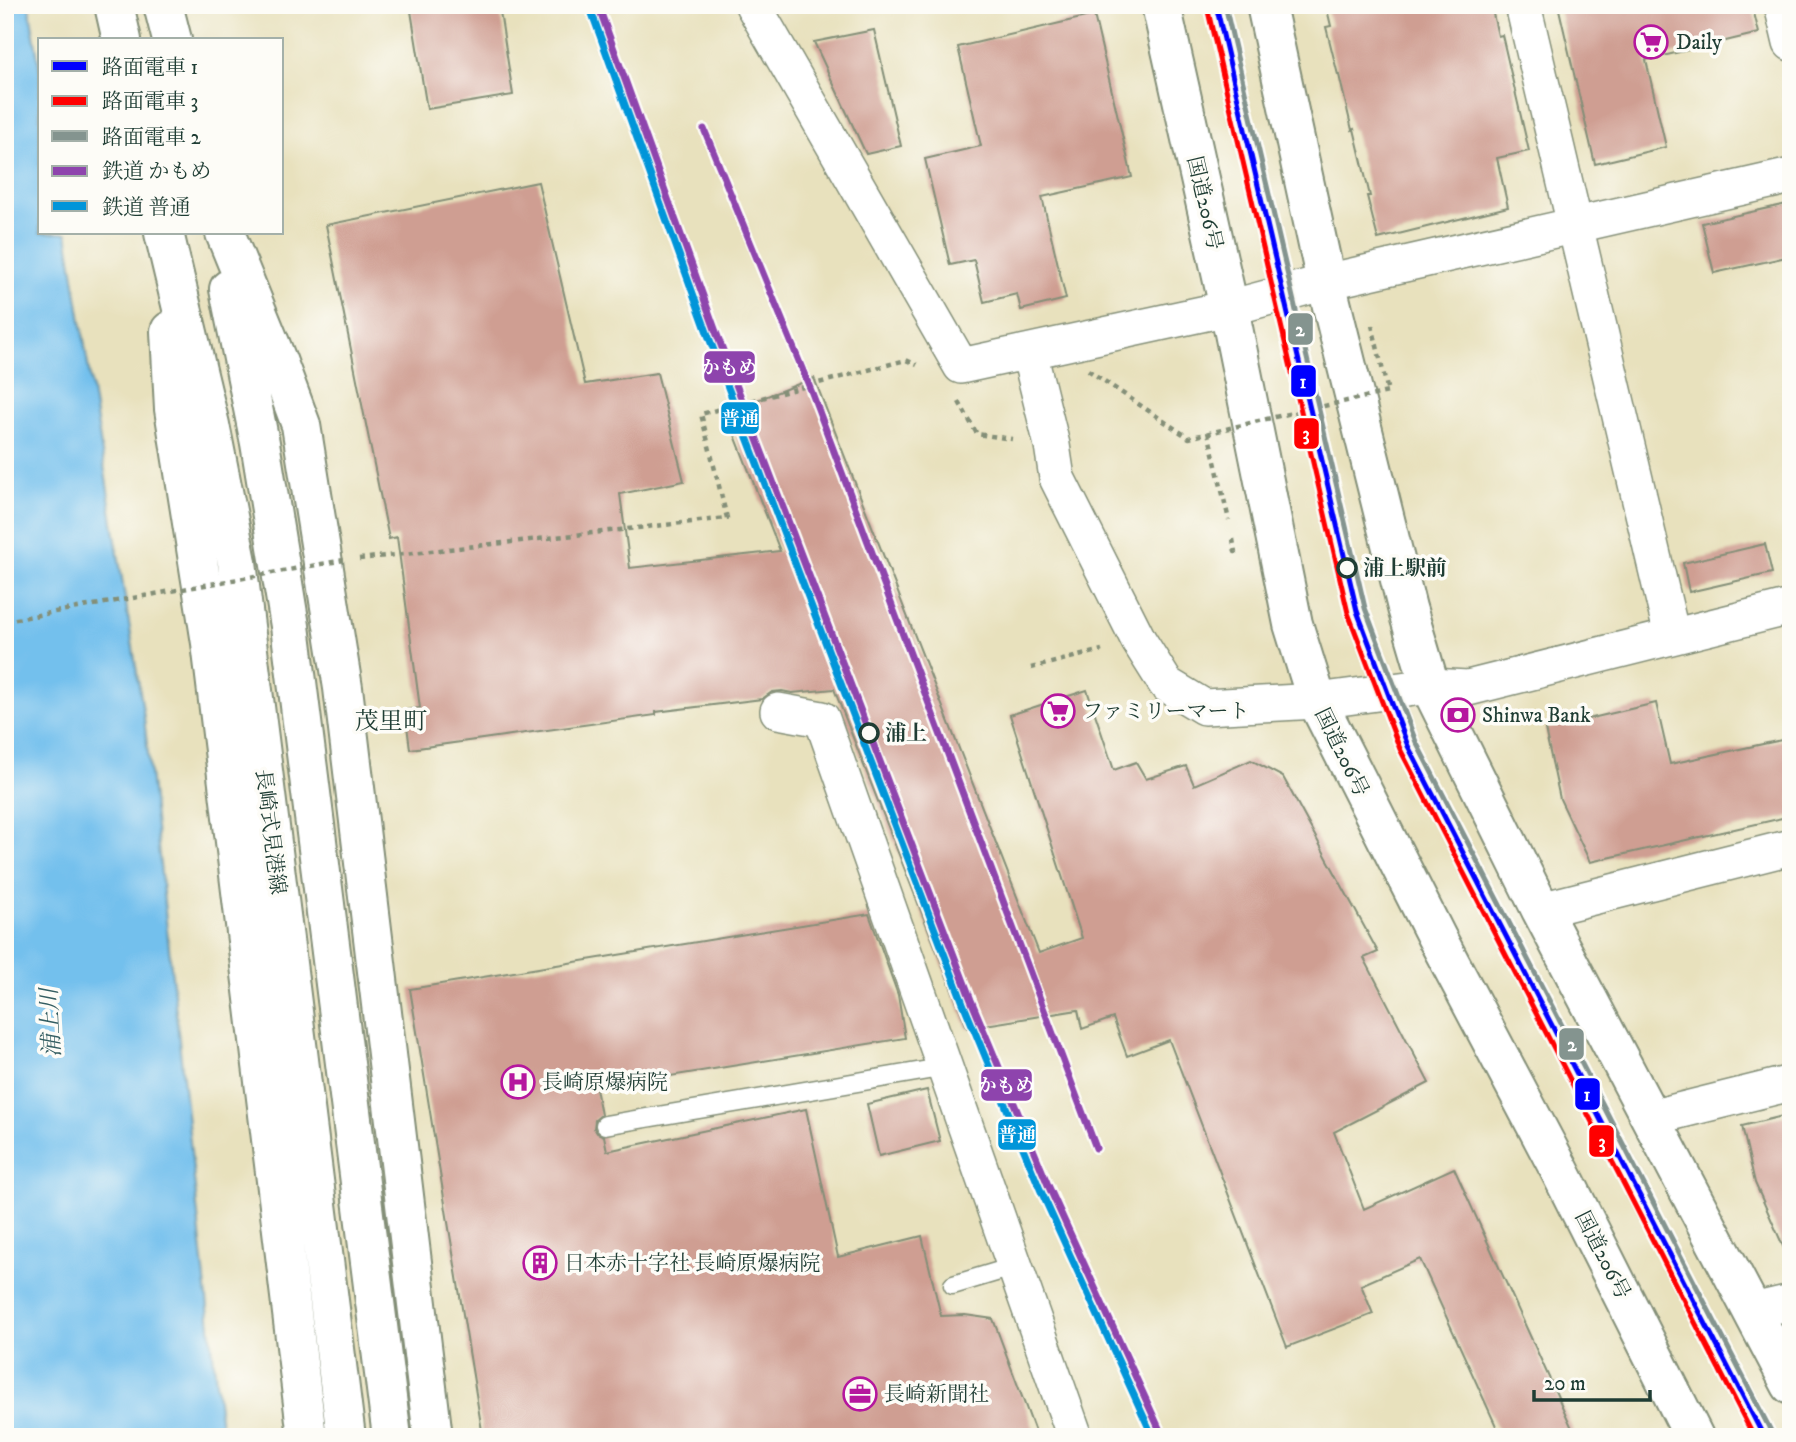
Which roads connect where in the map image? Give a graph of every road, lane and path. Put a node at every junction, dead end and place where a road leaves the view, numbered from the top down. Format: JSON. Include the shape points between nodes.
{"nodes":[{"id":1,"x":163,"y":5,"type":"edge"},
{"id":2,"x":753,"y":5,"type":"edge"},
{"id":3,"x":1161,"y":5,"type":"edge"},
{"id":4,"x":1266,"y":5,"type":"edge"},
{"id":5,"x":1523,"y":5,"type":"edge"},
{"id":6,"x":1782,"y":5,"type":"edge"},
{"id":7,"x":171,"y":38,"type":"edge"},
{"id":8,"x":1791,"y":43,"type":"edge"},
{"id":9,"x":1791,"y":176,"type":"edge"},
{"id":10,"x":1575,"y":226,"type":"junction"},
{"id":11,"x":165,"y":234,"type":"edge"},
{"id":12,"x":217,"y":234,"type":"edge"},
{"id":13,"x":225,"y":234,"type":"edge"},
{"id":14,"x":1326,"y":282,"type":"junction"},
{"id":15,"x":1229,"y":308,"type":"junction"},
{"id":16,"x":1371,"y":321,"type":"dead end"},
{"id":17,"x":1029,"y":352,"type":"junction"},
{"id":18,"x":1088,"y":370,"type":"dead end"},
{"id":19,"x":927,"y":371,"type":"dead end"},
{"id":20,"x":954,"y":392,"type":"dead end"},
{"id":21,"x":1208,"y":432,"type":"junction"},
{"id":22,"x":1052,"y":444,"type":"junction"},
{"id":23,"x":1231,"y":530,"type":"dead end"},
{"id":24,"x":358,"y":559,"type":"dead end"},
{"id":25,"x":345,"y":560,"type":"dead end"},
{"id":26,"x":1791,"y":607,"type":"edge"},
{"id":27,"x":5,"y":621,"type":"edge"},
{"id":28,"x":1672,"y":636,"type":"junction"},
{"id":29,"x":1139,"y":641,"type":"junction"},
{"id":30,"x":1031,"y":668,"type":"dead end"},
{"id":31,"x":1430,"y":686,"type":"junction"},
{"id":32,"x":1317,"y":701,"type":"junction"},
{"id":33,"x":778,"y":711,"type":"dead end"},
{"id":34,"x":1791,"y":847,"type":"edge"},
{"id":35,"x":1541,"y":910,"type":"junction"},
{"id":36,"x":946,"y":1066,"type":"junction"},
{"id":37,"x":1791,"y":1083,"type":"edge"},
{"id":38,"x":1650,"y":1118,"type":"junction"},
{"id":39,"x":606,"y":1125,"type":"dead end"},
{"id":40,"x":1016,"y":1266,"type":"junction"},
{"id":41,"x":953,"y":1284,"type":"dead end"},
{"id":42,"x":1791,"y":1302,"type":"edge"},
{"id":43,"x":1753,"y":1311,"type":"junction"},
{"id":44,"x":1791,"y":1384,"type":"edge"},
{"id":45,"x":307,"y":1437,"type":"edge"},
{"id":46,"x":346,"y":1437,"type":"edge"},
{"id":47,"x":392,"y":1437,"type":"edge"},
{"id":48,"x":433,"y":1437,"type":"edge"},
{"id":49,"x":1075,"y":1437,"type":"edge"},
{"id":50,"x":1694,"y":1437,"type":"edge"}],
"edges":[{"from":1,"to":7,"type":"main road"},
{"from":2,"to":17,"type":"street","via":[[961,366]]},
{"from":3,"to":15,"type":"main road","name":"国道206号"},
{"from":4,"to":14,"type":"main road"},
{"from":5,"to":10,"type":"street"},
{"from":6,"to":8,"type":"street"},
{"from":9,"to":10,"type":"street"},
{"from":10,"to":14,"type":"street"},
{"from":10,"to":28,"type":"street"},
{"from":11,"to":45,"type":"main road","via":[[174,409],[211,643]]},
{"from":11,"to":46,"type":"main road","name":"長崎式見港線","via":[[237,562]]},
{"from":12,"to":47,"type":"main road","via":[[260,443],[290,626]]},
{"from":13,"to":48,"type":"main road","via":[[301,425],[343,688]]},
{"from":14,"to":15,"type":"street"},
{"from":14,"to":31,"type":"main road"},
{"from":15,"to":17,"type":"street"},
{"from":15,"to":32,"type":"main road","name":"国道206号","via":[[1293,624]]},
{"from":16,"to":21,"type":"path","bridge":true,"via":[[1388,392]]},
{"from":17,"to":22,"type":"street"},
{"from":18,"to":21,"type":"path","bridge":true,"via":[[1189,438]]},
{"from":19,"to":24,"type":"path","via":[[906,360],[701,414],[727,518]]},
{"from":20,"to":22,"type":"path","via":[[977,434]]},
{"from":21,"to":23,"type":"path"},
{"from":22,"to":29,"type":"street","via":[[1058,478]]},
{"from":25,"to":27,"type":"path","bridge":true},
{"from":26,"to":28,"type":"street"},
{"from":28,"to":31,"type":"street","via":[[1468,688]]},
{"from":29,"to":30,"type":"path"},
{"from":29,"to":32,"type":"street","via":[[1166,684],[1204,707]]},
{"from":31,"to":32,"type":"street"},
{"from":31,"to":35,"type":"main road"},
{"from":32,"to":50,"type":"main road","name":"国道206号"},
{"from":33,"to":36,"type":"street","via":[[822,719]]},
{"from":34,"to":35,"type":"street"},
{"from":35,"to":38,"type":"main road"},
{"from":36,"to":39,"type":"lane"},
{"from":36,"to":40,"type":"street"},
{"from":37,"to":38,"type":"street"},
{"from":38,"to":43,"type":"main road"},
{"from":40,"to":41,"type":"lane"},
{"from":40,"to":49,"type":"street"},
{"from":42,"to":43,"type":"street"},
{"from":43,"to":44,"type":"main road"}]}
